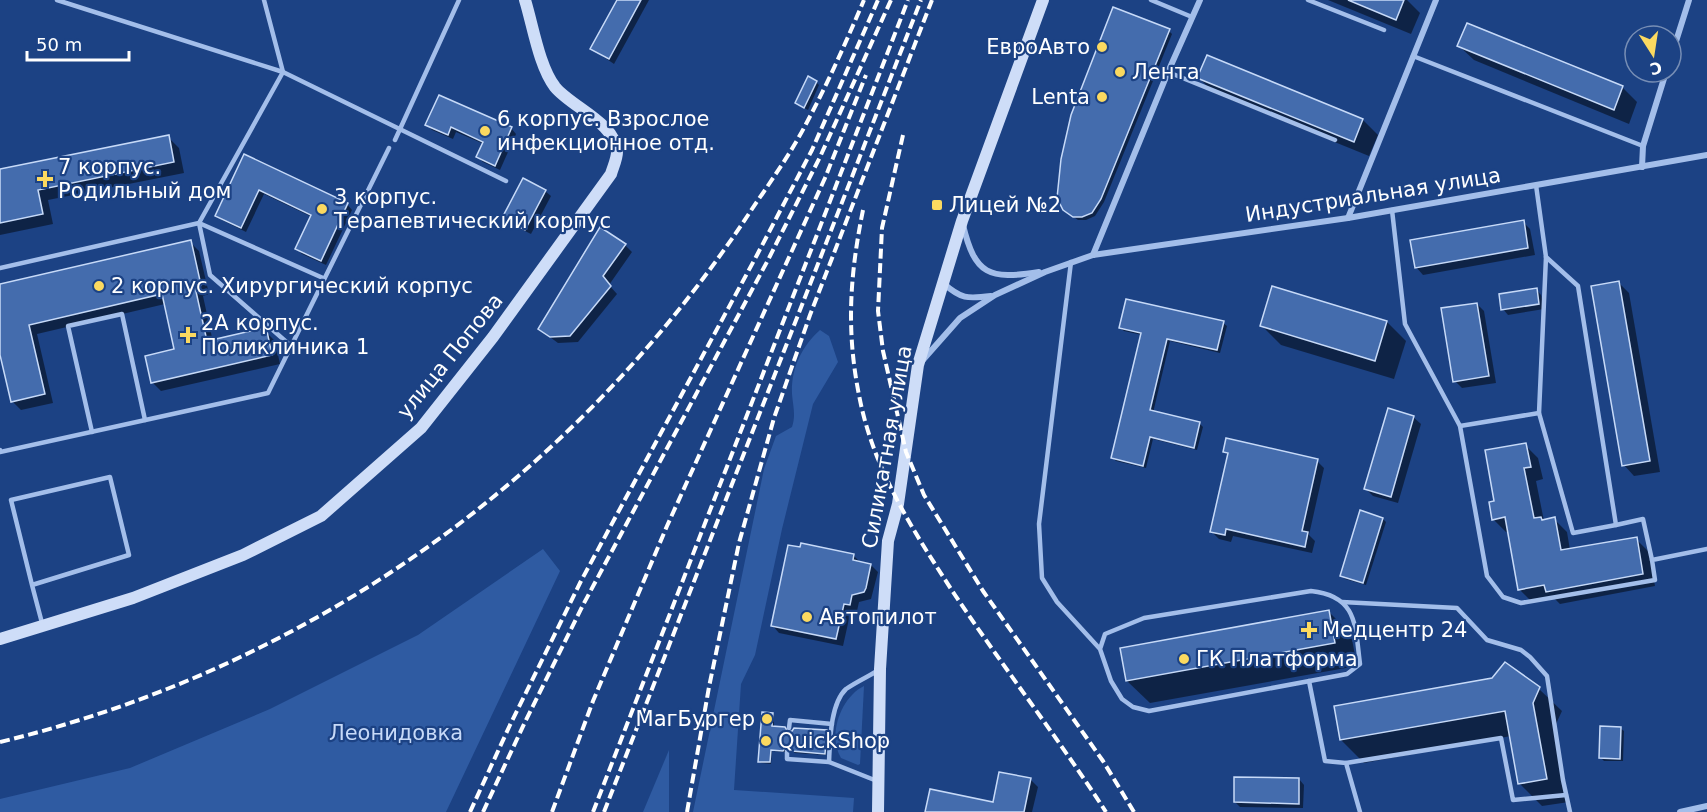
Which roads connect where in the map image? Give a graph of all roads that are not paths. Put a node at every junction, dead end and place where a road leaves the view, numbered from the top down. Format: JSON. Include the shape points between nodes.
{"nodes":[{"id":1,"x":57,"y":0,"type":"edge"},
{"id":2,"x":264,"y":0,"type":"edge"},
{"id":3,"x":459,"y":0,"type":"edge"},
{"id":4,"x":525,"y":0,"type":"edge"},
{"id":5,"x":1043,"y":0,"type":"edge"},
{"id":6,"x":1151,"y":0,"type":"edge"},
{"id":7,"x":1200,"y":0,"type":"edge"},
{"id":8,"x":1308,"y":0,"type":"edge"},
{"id":9,"x":1436,"y":0,"type":"edge"},
{"id":10,"x":1689,"y":0,"type":"edge"},
{"id":11,"x":1192,"y":17,"type":"junction"},
{"id":12,"x":1681,"y":24,"type":"edge"},
{"id":13,"x":1384,"y":30,"type":"dead end"},
{"id":14,"x":1413,"y":56,"type":"junction"},
{"id":15,"x":283,"y":72,"type":"junction"},
{"id":16,"x":1168,"y":72,"type":"junction"},
{"id":17,"x":1662,"y":84,"type":"edge"},
{"id":18,"x":400,"y":129,"type":"junction"},
{"id":19,"x":395,"y":140,"type":"dead end"},
{"id":20,"x":1335,"y":140,"type":"dead end"},
{"id":21,"x":1643,"y":146,"type":"junction"},
{"id":22,"x":389,"y":148,"type":"dead end"},
{"id":23,"x":1707,"y":155,"type":"edge"},
{"id":24,"x":1642,"y":167,"type":"junction"},
{"id":25,"x":506,"y":181,"type":"dead end"},
{"id":26,"x":1536,"y":185,"type":"junction"},
{"id":27,"x":1392,"y":210,"type":"junction"},
{"id":28,"x":1348,"y":218,"type":"junction"},
{"id":29,"x":962,"y":221,"type":"junction"},
{"id":30,"x":199,"y":223,"type":"junction"},
{"id":31,"x":1094,"y":255,"type":"junction"},
{"id":32,"x":1546,"y":257,"type":"junction"},
{"id":33,"x":1071,"y":262,"type":"junction"},
{"id":34,"x":0,"y":268,"type":"edge"},
{"id":35,"x":1045,"y":272,"type":"junction"},
{"id":36,"x":323,"y":278,"type":"junction"},
{"id":37,"x":943,"y":282,"type":"junction"},
{"id":38,"x":995,"y":295,"type":"junction"},
{"id":39,"x":291,"y":346,"type":"junction"},
{"id":40,"x":918,"y":365,"type":"junction"},
{"id":41,"x":1539,"y":413,"type":"junction"},
{"id":42,"x":146,"y":420,"type":"junction"},
{"id":43,"x":1460,"y":426,"type":"junction"},
{"id":44,"x":92,"y":432,"type":"junction"},
{"id":45,"x":0,"y":451,"type":"edge"},
{"id":46,"x":1616,"y":525,"type":"junction"},
{"id":47,"x":1707,"y":549,"type":"edge"},
{"id":48,"x":1652,"y":560,"type":"junction"},
{"id":49,"x":32,"y":585,"type":"junction"},
{"id":50,"x":1342,"y":602,"type":"junction"},
{"id":51,"x":42,"y":626,"type":"junction"},
{"id":52,"x":0,"y":639,"type":"edge"},
{"id":53,"x":1100,"y":649,"type":"junction"},
{"id":54,"x":880,"y":669,"type":"junction"},
{"id":55,"x":1309,"y":681,"type":"junction"},
{"id":56,"x":806,"y":722,"type":"junction"},
{"id":57,"x":819,"y":723,"type":"junction"},
{"id":58,"x":832,"y":724,"type":"junction"},
{"id":59,"x":789,"y":728,"type":"dead end"},
{"id":60,"x":806,"y":729,"type":"dead end"},
{"id":61,"x":818,"y":730,"type":"dead end"},
{"id":62,"x":788,"y":751,"type":"dead end"},
{"id":63,"x":804,"y":752,"type":"dead end"},
{"id":64,"x":817,"y":753,"type":"dead end"},
{"id":65,"x":804,"y":760,"type":"junction"},
{"id":66,"x":816,"y":761,"type":"junction"},
{"id":67,"x":829,"y":762,"type":"junction"},
{"id":68,"x":1346,"y":763,"type":"junction"},
{"id":69,"x":878,"y":781,"type":"junction"},
{"id":70,"x":1566,"y":795,"type":"junction"},
{"id":71,"x":1707,"y":806,"type":"edge"},
{"id":72,"x":878,"y":812,"type":"edge"},
{"id":73,"x":1360,"y":812,"type":"edge"},
{"id":74,"x":1570,"y":812,"type":"edge"},
{"id":75,"x":1680,"y":812,"type":"edge"}],
"edges":[{"from":1,"to":15,"type":"lane"},
{"from":2,"to":15,"type":"lane"},
{"from":3,"to":18,"type":"lane"},
{"from":4,"to":51,"type":"street","name":"улица Попова","via":[[546,71],[556,88],[610,132],[617,153],[611,174],[493,337],[421,428],[321,516],[211,568],[133,598]]},
{"from":5,"to":29,"type":"street","name":"Силикатная улица"},
{"from":6,"to":11,"type":"lane"},
{"from":7,"to":11,"type":"street"},
{"from":8,"to":13,"type":"lane"},
{"from":9,"to":14,"type":"street"},
{"from":10,"to":12,"type":"street"},
{"from":11,"to":16,"type":"street"},
{"from":14,"to":21,"type":"lane"},
{"from":14,"to":28,"type":"street"},
{"from":15,"to":18,"type":"lane"},
{"from":15,"to":30,"type":"lane"},
{"from":16,"to":20,"type":"lane"},
{"from":16,"to":31,"type":"street"},
{"from":17,"to":21,"type":"street"},
{"from":18,"to":19,"type":"lane"},
{"from":18,"to":25,"type":"lane"},
{"from":21,"to":24,"type":"street"},
{"from":22,"to":36,"type":"lane"},
{"from":23,"to":24,"type":"street","name":"Индустриальная улица"},
{"from":24,"to":26,"type":"street","name":"Индустриальная улица"},
{"from":26,"to":27,"type":"street","name":"Индустриальная улица"},
{"from":26,"to":32,"type":"lane"},
{"from":27,"to":28,"type":"street","name":"Индустриальная улица"},
{"from":27,"to":43,"type":"lane","via":[[1405,324]]},
{"from":28,"to":31,"type":"street","name":"Индустриальная улица"},
{"from":29,"to":35,"type":"street","name":"Индустриальная улица","via":[[974,260],[984,268],[999,275]]},
{"from":29,"to":37,"type":"street","name":"Силикатная улица"},
{"from":30,"to":34,"type":"lane"},
{"from":30,"to":36,"type":"lane"},
{"from":30,"to":39,"type":"lane","via":[[210,275]]},
{"from":31,"to":33,"type":"street","name":"Индустриальная улица"},
{"from":32,"to":41,"type":"lane"},
{"from":32,"to":46,"type":"lane","via":[[1578,286]]},
{"from":33,"to":35,"type":"street","name":"Индустриальная улица"},
{"from":33,"to":53,"type":"lane","via":[[1039,524],[1041,567],[1042,578],[1057,602]]},
{"from":35,"to":38,"type":"street","name":"Индустриальная улица"},
{"from":36,"to":39,"type":"lane"},
{"from":37,"to":38,"type":"street","name":"Индустриальная улица","via":[[964,298]]},
{"from":37,"to":40,"type":"street","name":"Силикатная улица"},
{"from":38,"to":40,"type":"street","name":"Индустриальная улица","via":[[960,318]]},
{"from":39,"to":42,"type":"lane","via":[[268,393]]},
{"from":40,"to":54,"type":"street","name":"Силикатная улица","via":[[898,504],[888,541]]},
{"from":41,"to":43,"type":"lane"},
{"from":41,"to":46,"type":"lane","via":[[1573,533]]},
{"from":42,"to":44,"type":"lane"},
{"from":42,"to":44,"type":"lane","via":[[122,314],[68,326]]},
{"from":43,"to":48,"type":"lane","via":[[1487,576],[1503,597],[1521,603],[1655,580]]},
{"from":44,"to":45,"type":"lane"},
{"from":46,"to":48,"type":"lane","via":[[1643,519]]},
{"from":47,"to":48,"type":"lane"},
{"from":49,"to":49,"type":"lane","via":[[129,555],[110,477],[11,500]]},
{"from":49,"to":51,"type":"lane"},
{"from":50,"to":53,"type":"lane","via":[[1327,593],[1311,591],[1144,618],[1106,634]]},
{"from":50,"to":55,"type":"lane","via":[[1353,615],[1360,663],[1347,674]]},
{"from":50,"to":70,"type":"lane","via":[[1457,608],[1487,640],[1521,650],[1530,657],[1547,676]]},
{"from":51,"to":52,"type":"street","name":"улица Попова"},
{"from":53,"to":55,"type":"lane","via":[[1122,699],[1132,707],[1149,711]]},
{"from":54,"to":58,"type":"lane","via":[[845,690]]},
{"from":54,"to":69,"type":"street","name":"Силикатная улица"},
{"from":55,"to":68,"type":"lane","via":[[1325,761]]},
{"from":56,"to":57,"type":"lane"},
{"from":56,"to":59,"type":"lane","via":[[790,720]]},
{"from":56,"to":60,"type":"lane"},
{"from":57,"to":58,"type":"lane"},
{"from":57,"to":61,"type":"lane"},
{"from":58,"to":67,"type":"lane"},
{"from":62,"to":65,"type":"lane","via":[[787,759]]},
{"from":63,"to":65,"type":"lane"},
{"from":64,"to":66,"type":"lane"},
{"from":65,"to":66,"type":"lane"},
{"from":66,"to":67,"type":"lane"},
{"from":67,"to":69,"type":"lane"},
{"from":68,"to":70,"type":"lane","via":[[1501,738],[1513,800]]},
{"from":68,"to":73,"type":"lane"},
{"from":69,"to":72,"type":"street","name":"Силикатная улица"},
{"from":70,"to":74,"type":"lane"},
{"from":71,"to":75,"type":"street"}]}
